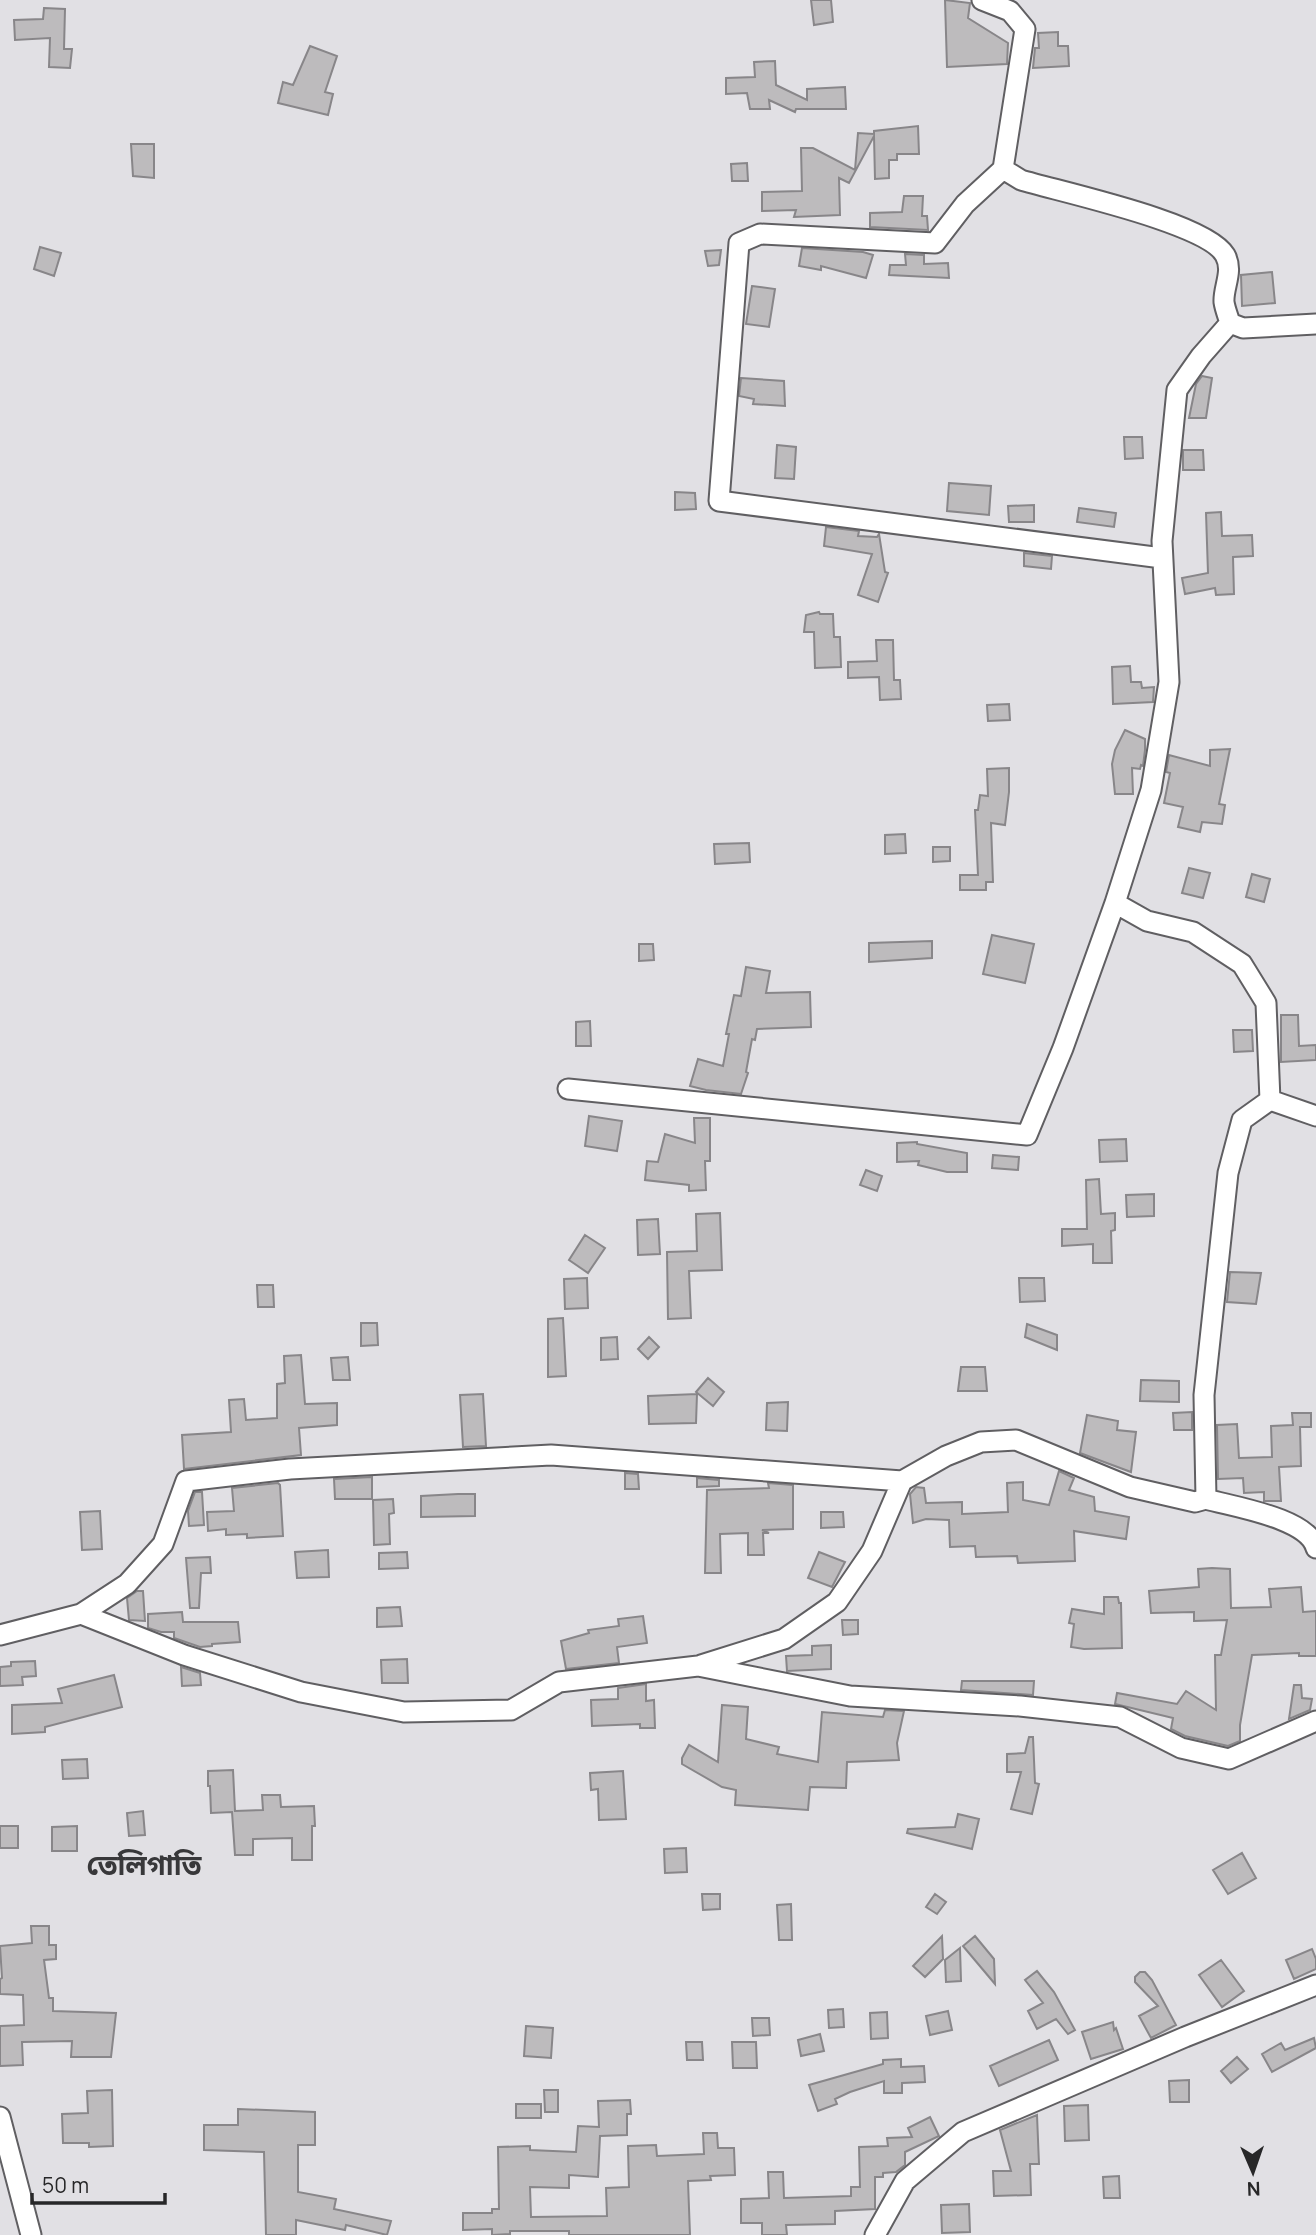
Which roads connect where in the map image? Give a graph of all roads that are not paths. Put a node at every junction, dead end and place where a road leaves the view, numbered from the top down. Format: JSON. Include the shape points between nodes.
{"nodes":[{"id":1,"x":982,"y":0,"type":"edge"},
{"id":2,"x":1003,"y":169,"type":"junction"},
{"id":3,"x":1230,"y":323,"type":"junction"},
{"id":4,"x":1316,"y":324,"type":"edge"},
{"id":5,"x":1162,"y":558,"type":"junction"},
{"id":6,"x":1115,"y":903,"type":"junction"},
{"id":7,"x":568,"y":1090,"type":"dead end"},
{"id":8,"x":1270,"y":1100,"type":"junction"},
{"id":9,"x":1316,"y":1116,"type":"edge"},
{"id":10,"x":902,"y":1481,"type":"junction"},
{"id":11,"x":1206,"y":1499,"type":"junction"},
{"id":12,"x":1316,"y":1548,"type":"edge"},
{"id":13,"x":81,"y":1614,"type":"junction"},
{"id":14,"x":0,"y":1635,"type":"edge"},
{"id":15,"x":698,"y":1666,"type":"junction"},
{"id":16,"x":1316,"y":1721,"type":"edge"},
{"id":17,"x":1316,"y":1986,"type":"edge"},
{"id":18,"x":0,"y":2117,"type":"edge"},
{"id":19,"x":32,"y":2235,"type":"edge"},
{"id":20,"x":875,"y":2235,"type":"edge"}],
"edges":[{"from":1,"to":2,"type":"street","via":[[1010,11],[1026,29]]},
{"from":2,"to":3,"type":"street","via":[[1021,180],[1169,222],[1211,241],[1225,256],[1229,275],[1224,300]]},
{"from":2,"to":5,"type":"street","via":[[965,204],[934,243],[760,234],[739,243],[719,501]]},
{"from":3,"to":4,"type":"street","via":[[1243,328]]},
{"from":3,"to":5,"type":"street","via":[[1177,390]]},
{"from":5,"to":6,"type":"street","via":[[1169,682],[1151,790]]},
{"from":6,"to":7,"type":"street","via":[[1027,1135]]},
{"from":6,"to":8,"type":"street","via":[[1147,921],[1193,932],[1242,964],[1266,1003]]},
{"from":8,"to":9,"type":"street"},
{"from":8,"to":11,"type":"street","via":[[1241,1121],[1228,1173],[1204,1395]]},
{"from":10,"to":11,"type":"street","via":[[981,1442],[1016,1440],[1130,1487],[1195,1503]]},
{"from":10,"to":13,"type":"street","via":[[551,1455],[290,1469],[186,1481],[163,1544],[127,1584]]},
{"from":10,"to":15,"type":"street","via":[[872,1551],[837,1602],[784,1639]]},
{"from":11,"to":12,"type":"street","via":[[1296,1526],[1314,1540]]},
{"from":13,"to":14,"type":"street"},
{"from":13,"to":15,"type":"street","via":[[184,1655],[301,1692],[404,1712],[511,1710],[559,1682]]},
{"from":15,"to":16,"type":"street","via":[[850,1696],[1120,1717],[1181,1748],[1229,1759]]},
{"from":17,"to":20,"type":"street","via":[[963,2132],[905,2181]]},
{"from":18,"to":19,"type":"street"}]}
